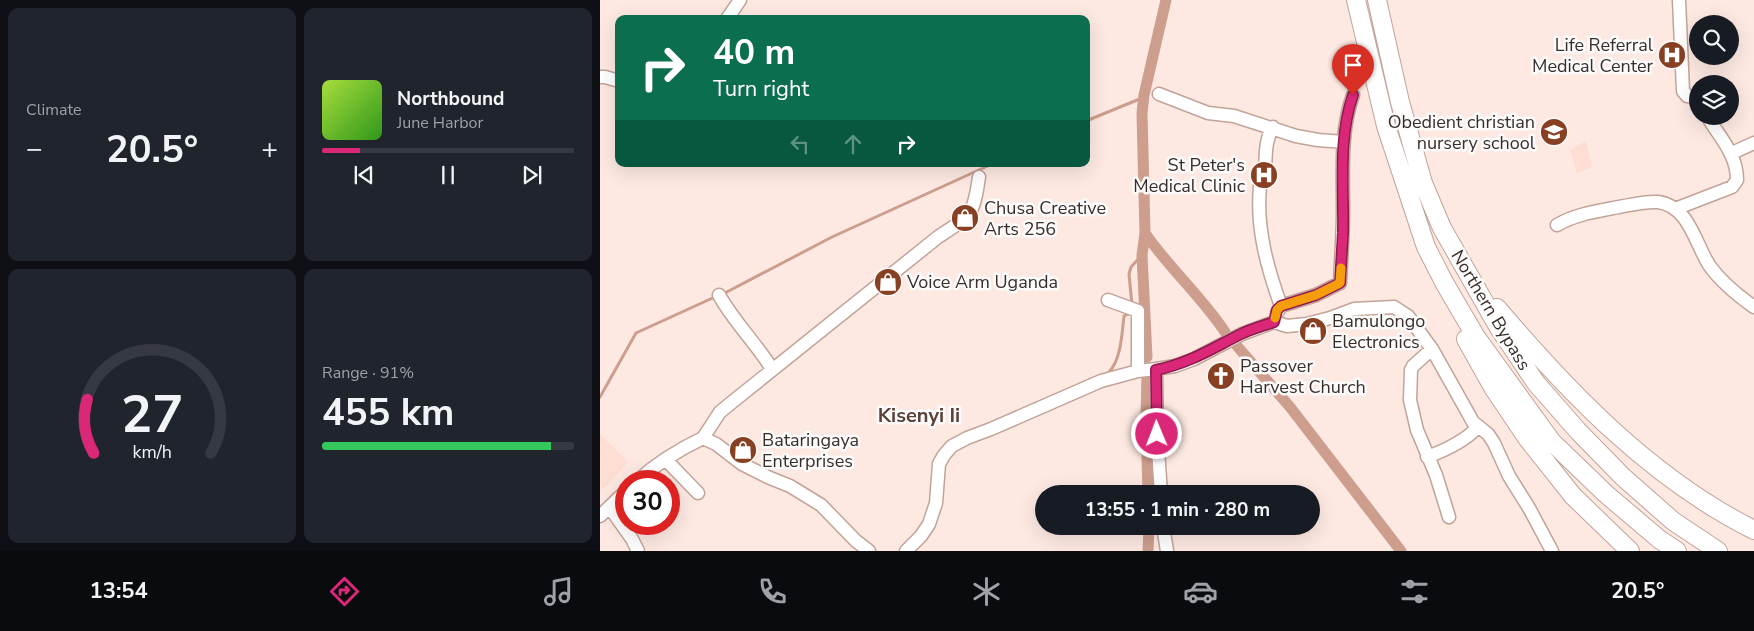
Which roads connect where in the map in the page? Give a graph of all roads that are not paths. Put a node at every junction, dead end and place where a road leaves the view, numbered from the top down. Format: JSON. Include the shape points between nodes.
{"nodes":[{"id":1,"x":740,"y":0,"type":"edge"},
{"id":2,"x":1356,"y":0,"type":"edge"},
{"id":3,"x":1377,"y":0,"type":"edge"},
{"id":4,"x":1680,"y":0,"type":"edge"},
{"id":5,"x":730,"y":15,"type":"edge"},
{"id":6,"x":600,"y":77,"type":"edge"},
{"id":7,"x":615,"y":80,"type":"edge"},
{"id":8,"x":1159,"y":94,"type":"dead end"},
{"id":9,"x":1353,"y":95,"type":"dead end"},
{"id":10,"x":1689,"y":96,"type":"edge"},
{"id":11,"x":1712,"y":125,"type":"edge"},
{"id":12,"x":1272,"y":127,"type":"junction"},
{"id":13,"x":1344,"y":142,"type":"junction"},
{"id":14,"x":1754,"y":143,"type":"edge"},
{"id":15,"x":1732,"y":153,"type":"junction"},
{"id":16,"x":979,"y":177,"type":"dead end"},
{"id":17,"x":1675,"y":209,"type":"junction"},
{"id":18,"x":1557,"y":225,"type":"dead end"},
{"id":19,"x":1466,"y":272,"type":"junction"},
{"id":20,"x":1445,"y":284,"type":"junction"},
{"id":21,"x":719,"y":295,"type":"dead end"},
{"id":22,"x":1108,"y":300,"type":"dead end"},
{"id":23,"x":1281,"y":306,"type":"junction"},
{"id":24,"x":1754,"y":307,"type":"edge"},
{"id":25,"x":1274,"y":322,"type":"junction"},
{"id":26,"x":1432,"y":349,"type":"junction"},
{"id":27,"x":772,"y":369,"type":"junction"},
{"id":28,"x":1156,"y":370,"type":"junction"},
{"id":29,"x":1138,"y":371,"type":"junction"},
{"id":30,"x":1480,"y":431,"type":"junction"},
{"id":31,"x":703,"y":438,"type":"junction"},
{"id":32,"x":1428,"y":457,"type":"junction"},
{"id":33,"x":666,"y":460,"type":"junction"},
{"id":34,"x":652,"y":470,"type":"edge"},
{"id":35,"x":1160,"y":485,"type":"edge"},
{"id":36,"x":698,"y":493,"type":"dead end"},
{"id":37,"x":615,"y":502,"type":"edge"},
{"id":38,"x":605,"y":512,"type":"edge"},
{"id":39,"x":1449,"y":516,"type":"dead end"},
{"id":40,"x":1754,"y":530,"type":"edge"},
{"id":41,"x":1164,"y":535,"type":"edge"},
{"id":42,"x":913,"y":549,"type":"edge"},
{"id":43,"x":638,"y":551,"type":"edge"},
{"id":44,"x":869,"y":551,"type":"edge"},
{"id":45,"x":1167,"y":551,"type":"edge"},
{"id":46,"x":1552,"y":551,"type":"edge"},
{"id":47,"x":1630,"y":551,"type":"edge"},
{"id":48,"x":1677,"y":551,"type":"edge"},
{"id":49,"x":1718,"y":551,"type":"edge"}],
"edges":[{"from":1,"to":5,"type":"street"},
{"from":2,"to":20,"type":"highway","name":"Northern Bypass","via":[[1386,126],[1426,247]]},
{"from":3,"to":19,"type":"highway","name":"Northern Bypass","via":[[1400,102],[1423,183]]},
{"from":4,"to":10,"type":"street","via":[[1683,91]]},
{"from":6,"to":7,"type":"street"},
{"from":8,"to":12,"type":"street","via":[[1208,113],[1234,116]]},
{"from":9,"to":13,"type":"street","via":[[1346,114]]},
{"from":11,"to":15,"type":"street"},
{"from":12,"to":13,"type":"street","via":[[1296,136]]},
{"from":12,"to":23,"type":"street","via":[[1266,147],[1259,203],[1264,252]]},
{"from":13,"to":23,"type":"street","via":[[1340,283]]},
{"from":14,"to":15,"type":"street"},
{"from":15,"to":17,"type":"street","via":[[1737,173],[1735,184]]},
{"from":16,"to":27,"type":"street","via":[[975,203],[968,218],[938,237]]},
{"from":17,"to":18,"type":"street","via":[[1657,202],[1639,204],[1571,217]]},
{"from":17,"to":24,"type":"street","via":[[1686,221],[1716,275]]},
{"from":19,"to":40,"type":"highway","via":[[1535,353],[1614,432],[1671,479],[1729,518]]},
{"from":19,"to":49,"type":"highway","name":"Northern Bypass","via":[[1536,383],[1578,432],[1673,521]]},
{"from":20,"to":47,"type":"highway","via":[[1452,314],[1494,389],[1527,438],[1573,496]]},
{"from":20,"to":48,"type":"highway","name":"Northern Bypass","via":[[1476,337],[1552,442],[1606,494]]},
{"from":21,"to":27,"type":"street"},
{"from":22,"to":29,"type":"street","via":[[1132,309]]},
{"from":23,"to":25,"type":"street"},
{"from":25,"to":26,"type":"street","via":[[1287,326],[1307,324],[1354,309],[1394,307],[1408,316]]},
{"from":25,"to":28,"type":"street","via":[[1242,334],[1194,359]]},
{"from":26,"to":30,"type":"street"},
{"from":26,"to":32,"type":"street","via":[[1413,366],[1410,379],[1410,400]]},
{"from":27,"to":31,"type":"street","via":[[720,412]]},
{"from":28,"to":29,"type":"street"},
{"from":28,"to":35,"type":"street"},
{"from":29,"to":42,"type":"street","via":[[1101,381],[952,446],[939,464],[936,503],[929,524]]},
{"from":30,"to":32,"type":"street"},
{"from":30,"to":46,"type":"street","via":[[1502,459]]},
{"from":31,"to":33,"type":"street"},
{"from":31,"to":44,"type":"street","via":[[742,464],[790,486],[821,505]]},
{"from":32,"to":39,"type":"street"},
{"from":33,"to":34,"type":"street"},
{"from":33,"to":36,"type":"street"},
{"from":37,"to":38,"type":"street"},
{"from":38,"to":43,"type":"street","via":[[632,539]]},
{"from":41,"to":45,"type":"street"}]}
